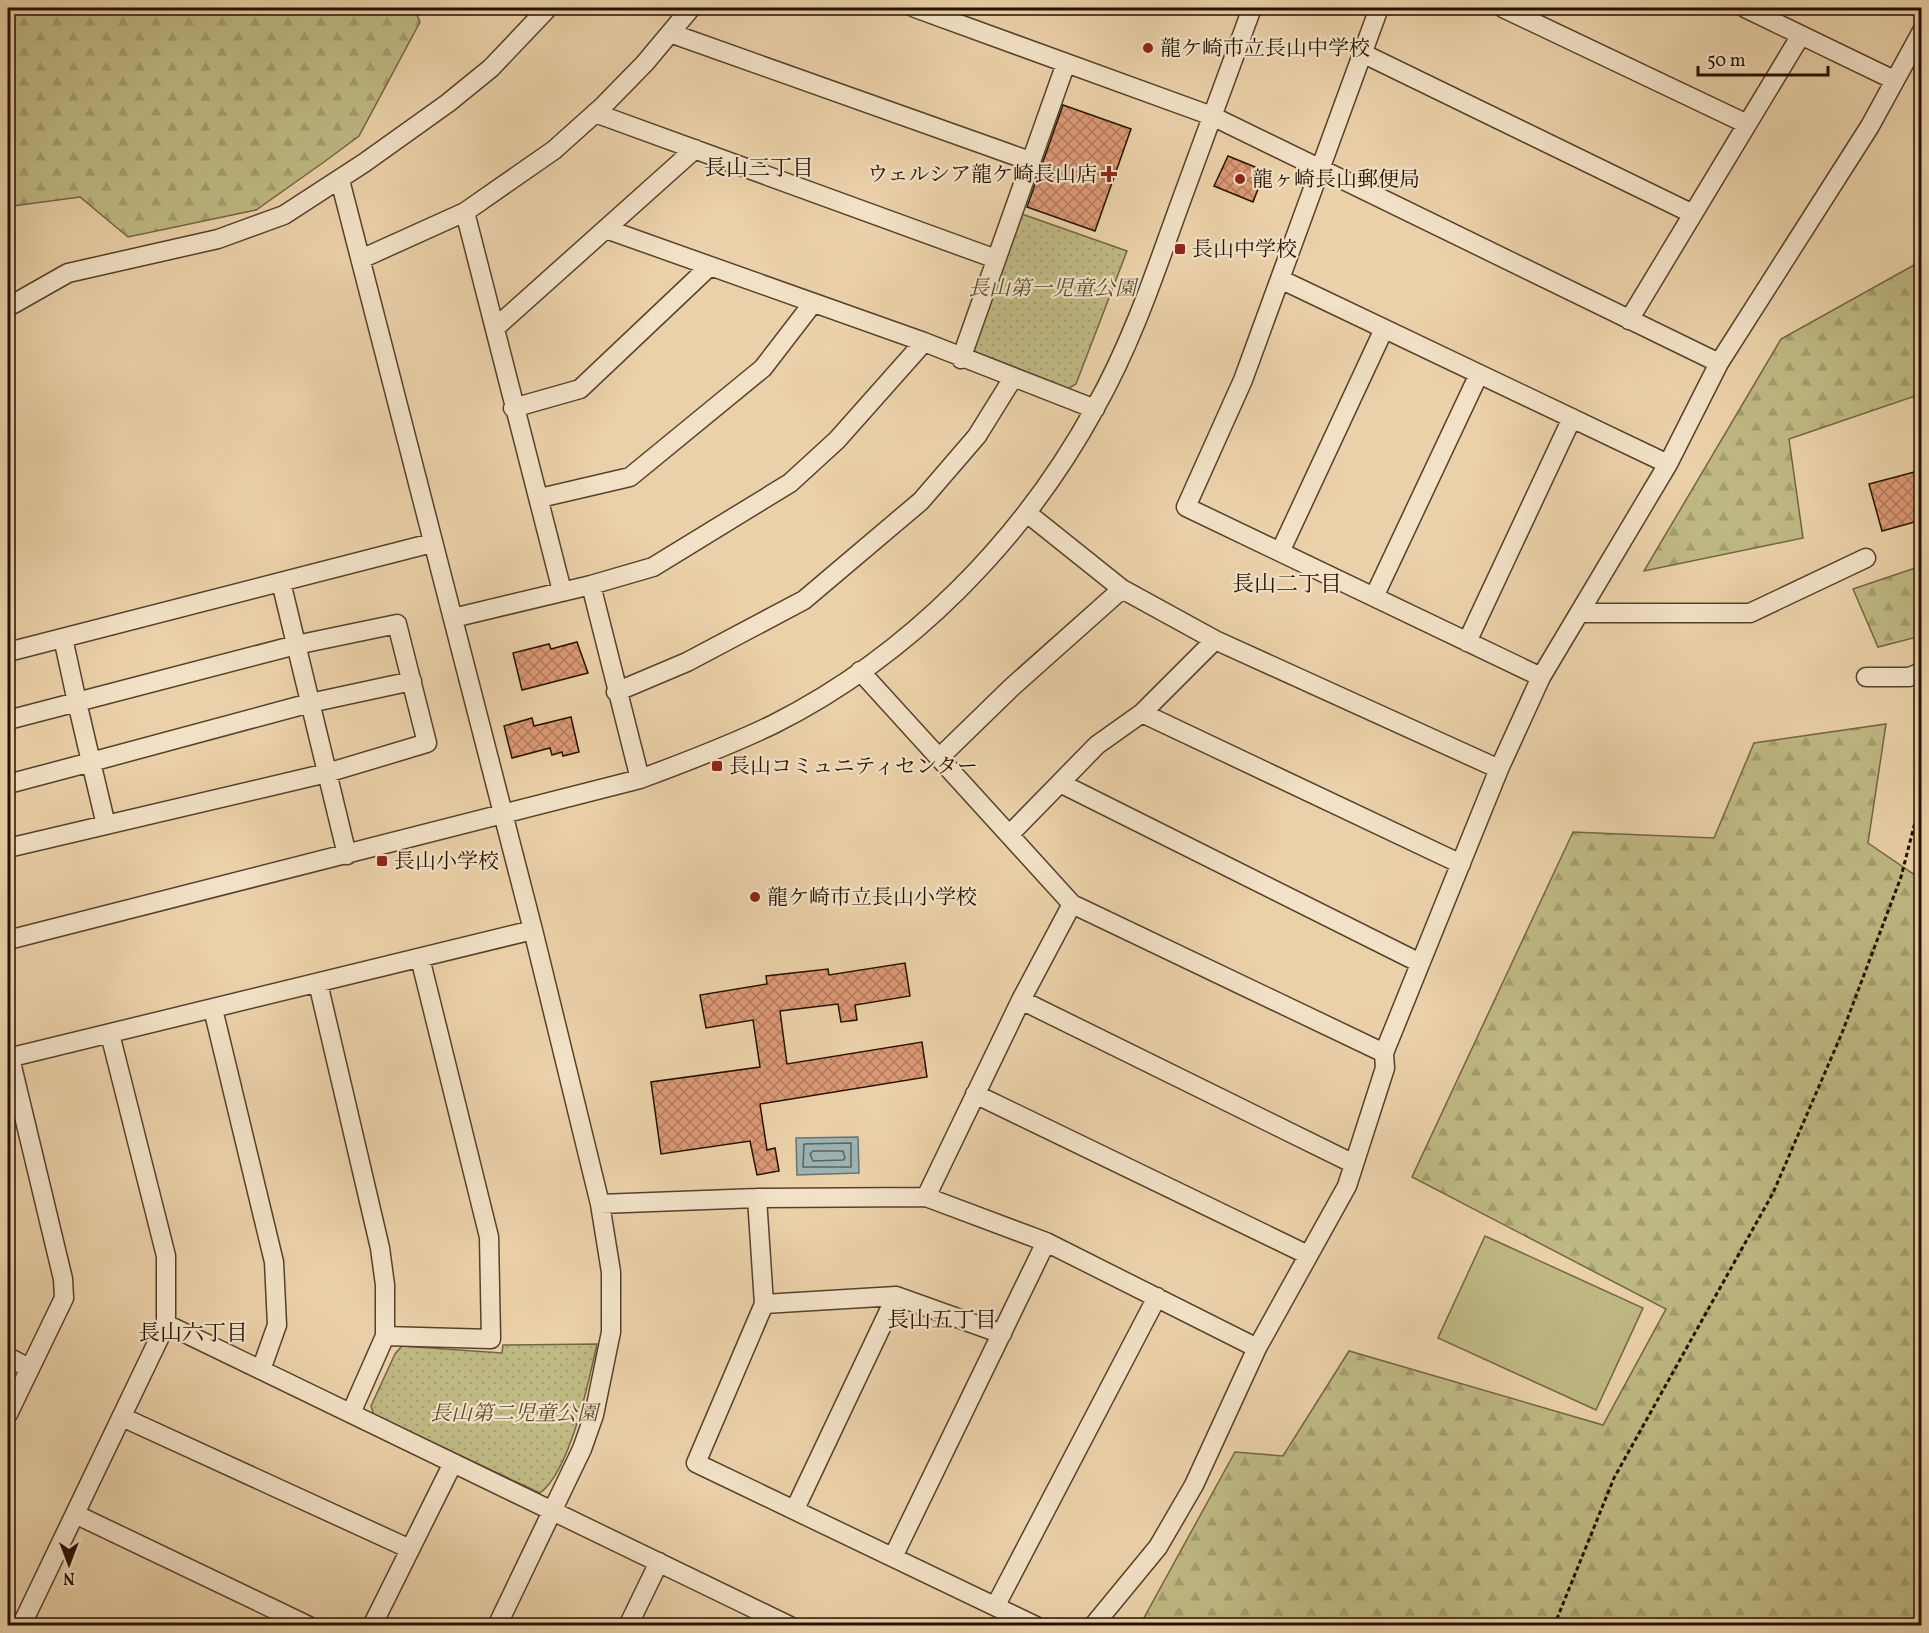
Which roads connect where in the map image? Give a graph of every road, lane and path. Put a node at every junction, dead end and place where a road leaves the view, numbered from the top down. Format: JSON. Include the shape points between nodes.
{"nodes":[{"id":1,"x":548,"y":8,"type":"edge"},
{"id":2,"x":691,"y":8,"type":"edge"},
{"id":3,"x":915,"y":8,"type":"edge"},
{"id":4,"x":1252,"y":8,"type":"edge"},
{"id":5,"x":1379,"y":8,"type":"edge"},
{"id":6,"x":1503,"y":8,"type":"edge"},
{"id":7,"x":1745,"y":8,"type":"edge"},
{"id":8,"x":1922,"y":31,"type":"edge"},
{"id":9,"x":670,"y":33,"type":"junction"},
{"id":10,"x":1801,"y":35,"type":"junction"},
{"id":11,"x":1362,"y":53,"type":"junction"},
{"id":12,"x":1066,"y":63,"type":"junction"},
{"id":13,"x":1894,"y":80,"type":"junction"},
{"id":14,"x":595,"y":113,"type":"junction"},
{"id":15,"x":1212,"y":116,"type":"junction"},
{"id":16,"x":1747,"y":124,"type":"junction"},
{"id":17,"x":695,"y":149,"type":"junction"},
{"id":18,"x":1030,"y":161,"type":"junction"},
{"id":19,"x":1319,"y":166,"type":"junction"},
{"id":20,"x":340,"y":180,"type":"junction"},
{"id":21,"x":465,"y":212,"type":"junction"},
{"id":22,"x":1693,"y":214,"type":"junction"},
{"id":23,"x":606,"y":229,"type":"junction"},
{"id":24,"x":361,"y":259,"type":"junction"},
{"id":25,"x":996,"y":259,"type":"junction"},
{"id":26,"x":710,"y":266,"type":"junction"},
{"id":27,"x":1280,"y":279,"type":"junction"},
{"id":28,"x":813,"y":303,"type":"junction"},
{"id":29,"x":8,"y":307,"type":"edge"},
{"id":30,"x":1629,"y":320,"type":"junction"},
{"id":31,"x":495,"y":328,"type":"junction"},
{"id":32,"x":1384,"y":329,"type":"junction"},
{"id":33,"x":924,"y":342,"type":"junction"},
{"id":34,"x":961,"y":358,"type":"junction"},
{"id":35,"x":1719,"y":363,"type":"junction"},
{"id":36,"x":1479,"y":374,"type":"junction"},
{"id":37,"x":1013,"y":378,"type":"junction"},
{"id":38,"x":513,"y":408,"type":"junction"},
{"id":39,"x":1095,"y":409,"type":"junction"},
{"id":40,"x":1572,"y":418,"type":"junction"},
{"id":41,"x":1668,"y":464,"type":"junction"},
{"id":42,"x":540,"y":498,"type":"junction"},
{"id":43,"x":1027,"y":513,"type":"junction"},
{"id":44,"x":432,"y":543,"type":"junction"},
{"id":45,"x":1280,"y":552,"type":"junction"},
{"id":46,"x":1866,"y":558,"type":"dead end"},
{"id":47,"x":281,"y":582,"type":"junction"},
{"id":48,"x":591,"y":585,"type":"junction"},
{"id":49,"x":1122,"y":590,"type":"junction"},
{"id":50,"x":562,"y":591,"type":"junction"},
{"id":51,"x":1374,"y":597,"type":"junction"},
{"id":52,"x":1581,"y":613,"type":"junction"},
{"id":53,"x":453,"y":618,"type":"junction"},
{"id":54,"x":63,"y":638,"type":"junction"},
{"id":55,"x":1215,"y":640,"type":"junction"},
{"id":56,"x":1467,"y":642,"type":"junction"},
{"id":57,"x":296,"y":645,"type":"junction"},
{"id":58,"x":8,"y":652,"type":"edge"},
{"id":59,"x":861,"y":670,"type":"junction"},
{"id":60,"x":1922,"y":672,"type":"edge"},
{"id":61,"x":1541,"y":678,"type":"junction"},
{"id":62,"x":1866,"y":678,"type":"dead end"},
{"id":63,"x":412,"y":681,"type":"junction"},
{"id":64,"x":616,"y":692,"type":"junction"},
{"id":65,"x":77,"y":702,"type":"junction"},
{"id":66,"x":310,"y":703,"type":"junction"},
{"id":67,"x":1142,"y":713,"type":"junction"},
{"id":68,"x":8,"y":720,"type":"edge"},
{"id":69,"x":940,"y":757,"type":"junction"},
{"id":70,"x":91,"y":762,"type":"junction"},
{"id":71,"x":1499,"y":769,"type":"junction"},
{"id":72,"x":327,"y":773,"type":"junction"},
{"id":73,"x":640,"y":779,"type":"junction"},
{"id":74,"x":1060,"y":783,"type":"junction"},
{"id":75,"x":8,"y":784,"type":"edge"},
{"id":76,"x":1922,"y":795,"type":"edge"},
{"id":77,"x":501,"y":816,"type":"junction"},
{"id":78,"x":106,"y":825,"type":"junction"},
{"id":79,"x":1011,"y":833,"type":"junction"},
{"id":80,"x":8,"y":848,"type":"edge"},
{"id":81,"x":346,"y":855,"type":"junction"},
{"id":82,"x":1461,"y":864,"type":"junction"},
{"id":83,"x":1072,"y":904,"type":"junction"},
{"id":84,"x":533,"y":930,"type":"junction"},
{"id":85,"x":8,"y":940,"type":"edge"},
{"id":86,"x":420,"y":958,"type":"junction"},
{"id":87,"x":1420,"y":963,"type":"junction"},
{"id":88,"x":318,"y":983,"type":"junction"},
{"id":89,"x":1021,"y":1000,"type":"junction"},
{"id":90,"x":213,"y":1009,"type":"junction"},
{"id":91,"x":110,"y":1034,"type":"junction"},
{"id":92,"x":1384,"y":1053,"type":"junction"},
{"id":93,"x":9,"y":1058,"type":"edge"},
{"id":94,"x":975,"y":1094,"type":"junction"},
{"id":95,"x":1354,"y":1164,"type":"junction"},
{"id":96,"x":926,"y":1197,"type":"junction"},
{"id":97,"x":757,"y":1198,"type":"junction"},
{"id":98,"x":600,"y":1204,"type":"junction"},
{"id":99,"x":1046,"y":1242,"type":"junction"},
{"id":100,"x":1308,"y":1255,"type":"junction"},
{"id":101,"x":896,"y":1296,"type":"junction"},
{"id":102,"x":1157,"y":1297,"type":"junction"},
{"id":103,"x":764,"y":1304,"type":"junction"},
{"id":104,"x":166,"y":1324,"type":"junction"},
{"id":105,"x":1002,"y":1335,"type":"junction"},
{"id":106,"x":385,"y":1336,"type":"junction"},
{"id":107,"x":1257,"y":1348,"type":"junction"},
{"id":108,"x":8,"y":1357,"type":"edge"},
{"id":109,"x":30,"y":1368,"type":"junction"},
{"id":110,"x":261,"y":1370,"type":"junction"},
{"id":111,"x":351,"y":1413,"type":"junction"},
{"id":112,"x":8,"y":1414,"type":"edge"},
{"id":113,"x":122,"y":1417,"type":"junction"},
{"id":114,"x":453,"y":1463,"type":"junction"},
{"id":115,"x":795,"y":1509,"type":"junction"},
{"id":116,"x":553,"y":1511,"type":"junction"},
{"id":117,"x":75,"y":1514,"type":"junction"},
{"id":118,"x":410,"y":1549,"type":"junction"},
{"id":119,"x":892,"y":1557,"type":"junction"},
{"id":120,"x":659,"y":1562,"type":"junction"},
{"id":121,"x":996,"y":1605,"type":"junction"},
{"id":122,"x":755,"y":1618,"type":"edge"},
{"id":123,"x":22,"y":1620,"type":"edge"},
{"id":124,"x":309,"y":1626,"type":"edge"},
{"id":125,"x":372,"y":1626,"type":"edge"},
{"id":126,"x":496,"y":1626,"type":"edge"},
{"id":127,"x":628,"y":1626,"type":"edge"},
{"id":128,"x":790,"y":1626,"type":"edge"},
{"id":129,"x":1036,"y":1626,"type":"edge"},
{"id":130,"x":1093,"y":1626,"type":"edge"},
{"id":131,"x":1554,"y":1626,"type":"edge"}],
"edges":[{"from":1,"to":20,"type":"street","via":[[491,68]]},
{"from":2,"to":9,"type":"street"},
{"from":3,"to":12,"type":"street"},
{"from":4,"to":15,"type":"street"},
{"from":5,"to":11,"type":"street"},
{"from":6,"to":16,"type":"street"},
{"from":7,"to":10,"type":"street"},
{"from":8,"to":13,"type":"street"},
{"from":9,"to":14,"type":"street"},
{"from":9,"to":18,"type":"street"},
{"from":10,"to":13,"type":"street"},
{"from":10,"to":16,"type":"street"},
{"from":11,"to":19,"type":"street"},
{"from":11,"to":22,"type":"street"},
{"from":12,"to":15,"type":"street"},
{"from":12,"to":18,"type":"street"},
{"from":13,"to":35,"type":"street","via":[[1870,126]]},
{"from":14,"to":17,"type":"street"},
{"from":14,"to":21,"type":"street","via":[[554,150]]},
{"from":15,"to":19,"type":"street"},
{"from":15,"to":39,"type":"street","via":[[1146,298]]},
{"from":16,"to":22,"type":"street"},
{"from":17,"to":23,"type":"street"},
{"from":17,"to":25,"type":"street"},
{"from":18,"to":25,"type":"street"},
{"from":19,"to":27,"type":"street"},
{"from":19,"to":30,"type":"street"},
{"from":20,"to":24,"type":"street"},
{"from":20,"to":29,"type":"street","via":[[257,227],[68,273]]},
{"from":21,"to":24,"type":"street"},
{"from":21,"to":31,"type":"street"},
{"from":22,"to":30,"type":"street"},
{"from":23,"to":26,"type":"street"},
{"from":23,"to":31,"type":"street"},
{"from":24,"to":44,"type":"street"},
{"from":25,"to":34,"type":"street"},
{"from":26,"to":28,"type":"street"},
{"from":26,"to":38,"type":"street","via":[[580,389]]},
{"from":27,"to":32,"type":"street"},
{"from":27,"to":45,"type":"street","via":[[1244,380],[1186,507]]},
{"from":28,"to":33,"type":"street"},
{"from":28,"to":42,"type":"street","via":[[763,368],[630,477]]},
{"from":30,"to":35,"type":"street"},
{"from":31,"to":38,"type":"street"},
{"from":32,"to":36,"type":"street"},
{"from":32,"to":45,"type":"street"},
{"from":33,"to":34,"type":"street"},
{"from":33,"to":48,"type":"street","via":[[837,440],[790,483],[653,567]]},
{"from":34,"to":37,"type":"street"},
{"from":35,"to":41,"type":"street"},
{"from":36,"to":40,"type":"street"},
{"from":36,"to":51,"type":"street"},
{"from":37,"to":39,"type":"street"},
{"from":37,"to":64,"type":"street","via":[[977,436],[921,501],[804,600],[687,662]]},
{"from":38,"to":42,"type":"street"},
{"from":39,"to":43,"type":"street"},
{"from":40,"to":41,"type":"street"},
{"from":40,"to":56,"type":"street"},
{"from":41,"to":52,"type":"street"},
{"from":42,"to":50,"type":"street"},
{"from":43,"to":49,"type":"street"},
{"from":43,"to":59,"type":"street","via":[[980,570]]},
{"from":44,"to":47,"type":"street"},
{"from":44,"to":53,"type":"street"},
{"from":45,"to":51,"type":"street"},
{"from":46,"to":52,"type":"street","via":[[1750,613]]},
{"from":47,"to":54,"type":"street"},
{"from":47,"to":57,"type":"street"},
{"from":48,"to":50,"type":"street"},
{"from":48,"to":64,"type":"street"},
{"from":49,"to":55,"type":"street"},
{"from":49,"to":69,"type":"street"},
{"from":50,"to":53,"type":"street"},
{"from":51,"to":56,"type":"street"},
{"from":52,"to":61,"type":"street"},
{"from":53,"to":77,"type":"street"},
{"from":54,"to":58,"type":"street"},
{"from":54,"to":65,"type":"street"},
{"from":55,"to":67,"type":"street"},
{"from":55,"to":71,"type":"street"},
{"from":56,"to":61,"type":"street"},
{"from":57,"to":63,"type":"street","via":[[397,624]]},
{"from":57,"to":65,"type":"street"},
{"from":57,"to":66,"type":"street"},
{"from":59,"to":69,"type":"street"},
{"from":59,"to":73,"type":"street","via":[[776,723],[726,747]]},
{"from":60,"to":62,"type":"street","via":[[1909,678]]},
{"from":61,"to":71,"type":"street"},
{"from":63,"to":66,"type":"street"},
{"from":63,"to":72,"type":"street","via":[[427,743]]},
{"from":64,"to":73,"type":"street"},
{"from":65,"to":68,"type":"street"},
{"from":65,"to":70,"type":"street"},
{"from":66,"to":70,"type":"street"},
{"from":66,"to":72,"type":"street"},
{"from":67,"to":74,"type":"street","via":[[1097,745]]},
{"from":67,"to":82,"type":"street"},
{"from":69,"to":79,"type":"street"},
{"from":70,"to":75,"type":"street"},
{"from":70,"to":78,"type":"street"},
{"from":71,"to":82,"type":"street"},
{"from":72,"to":78,"type":"street"},
{"from":72,"to":81,"type":"street"},
{"from":73,"to":77,"type":"street"},
{"from":74,"to":79,"type":"street"},
{"from":74,"to":87,"type":"street"},
{"from":76,"to":131,"type":"path","via":[[1901,877],[1842,1033],[1773,1193],[1614,1478]]},
{"from":77,"to":81,"type":"street"},
{"from":77,"to":84,"type":"street"},
{"from":78,"to":80,"type":"street"},
{"from":79,"to":83,"type":"street"},
{"from":81,"to":85,"type":"street"},
{"from":82,"to":87,"type":"street"},
{"from":83,"to":89,"type":"street"},
{"from":83,"to":92,"type":"street"},
{"from":84,"to":86,"type":"street"},
{"from":84,"to":98,"type":"street"},
{"from":86,"to":88,"type":"street"},
{"from":86,"to":106,"type":"street","via":[[489,1237],[491,1339]]},
{"from":87,"to":92,"type":"street"},
{"from":88,"to":90,"type":"street"},
{"from":88,"to":106,"type":"street","via":[[380,1248]]},
{"from":89,"to":94,"type":"street"},
{"from":89,"to":95,"type":"street"},
{"from":90,"to":91,"type":"street"},
{"from":90,"to":110,"type":"street","via":[[274,1262],[277,1325]]},
{"from":91,"to":93,"type":"street"},
{"from":91,"to":104,"type":"street","via":[[166,1256]]},
{"from":92,"to":95,"type":"street","via":[[1385,1068]]},
{"from":93,"to":109,"type":"street","via":[[63,1279],[64,1298]]},
{"from":94,"to":96,"type":"street"},
{"from":94,"to":100,"type":"street"},
{"from":95,"to":100,"type":"street","via":[[1347,1186]]},
{"from":96,"to":97,"type":"street"},
{"from":96,"to":99,"type":"street"},
{"from":97,"to":98,"type":"street"},
{"from":97,"to":103,"type":"street"},
{"from":98,"to":116,"type":"street","via":[[611,1272],[607,1359],[582,1449]]},
{"from":99,"to":102,"type":"street"},
{"from":99,"to":105,"type":"street"},
{"from":100,"to":107,"type":"street"},
{"from":101,"to":103,"type":"street"},
{"from":101,"to":105,"type":"street"},
{"from":101,"to":115,"type":"street"},
{"from":102,"to":107,"type":"street"},
{"from":102,"to":121,"type":"street"},
{"from":103,"to":115,"type":"street","via":[[696,1463]]},
{"from":104,"to":110,"type":"street"},
{"from":104,"to":113,"type":"street"},
{"from":105,"to":119,"type":"street"},
{"from":106,"to":111,"type":"street"},
{"from":107,"to":130,"type":"street","via":[[1194,1485],[1158,1546]]},
{"from":108,"to":109,"type":"street"},
{"from":109,"to":112,"type":"street"},
{"from":110,"to":111,"type":"street"},
{"from":111,"to":114,"type":"street"},
{"from":113,"to":117,"type":"street"},
{"from":113,"to":118,"type":"street"},
{"from":114,"to":116,"type":"street"},
{"from":114,"to":118,"type":"street"},
{"from":115,"to":119,"type":"street"},
{"from":116,"to":120,"type":"street"},
{"from":116,"to":126,"type":"street"},
{"from":117,"to":123,"type":"street"},
{"from":117,"to":124,"type":"street"},
{"from":118,"to":125,"type":"street"},
{"from":119,"to":121,"type":"street"},
{"from":120,"to":122,"type":"street"},
{"from":120,"to":127,"type":"street"},
{"from":121,"to":129,"type":"street"},
{"from":122,"to":128,"type":"street"}]}
